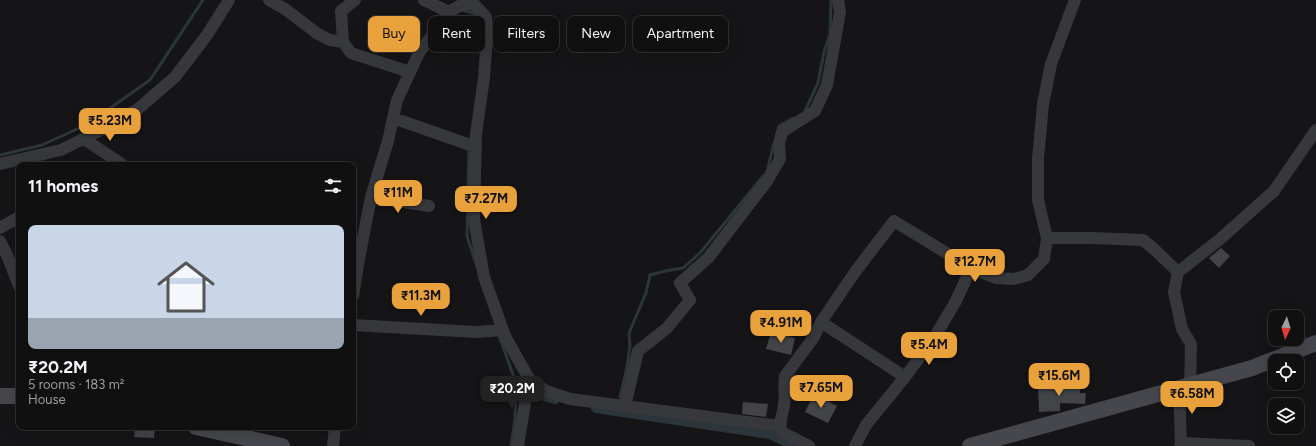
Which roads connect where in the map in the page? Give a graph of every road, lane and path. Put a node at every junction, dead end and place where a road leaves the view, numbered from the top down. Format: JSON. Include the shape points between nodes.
{"nodes":[{"id":1,"x":229,"y":0,"type":"edge"},
{"id":2,"x":269,"y":0,"type":"edge"},
{"id":3,"x":355,"y":0,"type":"edge"},
{"id":4,"x":424,"y":0,"type":"edge"},
{"id":5,"x":838,"y":0,"type":"edge"},
{"id":6,"x":1075,"y":0,"type":"edge"},
{"id":7,"x":476,"y":2,"type":"edge"},
{"id":8,"x":448,"y":12,"type":"junction"},
{"id":9,"x":343,"y":42,"type":"junction"},
{"id":10,"x":410,"y":72,"type":"junction"},
{"id":11,"x":393,"y":118,"type":"junction"},
{"id":12,"x":1316,"y":130,"type":"edge"},
{"id":13,"x":84,"y":139,"type":"junction"},
{"id":14,"x":475,"y":146,"type":"junction"},
{"id":15,"x":118,"y":162,"type":"edge"},
{"id":16,"x":0,"y":164,"type":"edge"},
{"id":17,"x":371,"y":197,"type":"junction"},
{"id":18,"x":428,"y":206,"type":"dead end"},
{"id":19,"x":16,"y":219,"type":"edge"},
{"id":20,"x":0,"y":228,"type":"edge"},
{"id":21,"x":1048,"y":238,"type":"junction"},
{"id":22,"x":0,"y":241,"type":"edge"},
{"id":23,"x":971,"y":268,"type":"junction"},
{"id":24,"x":1178,"y":272,"type":"junction"},
{"id":25,"x":16,"y":278,"type":"edge"},
{"id":26,"x":356,"y":278,"type":"edge"},
{"id":27,"x":821,"y":322,"type":"junction"},
{"id":28,"x":356,"y":325,"type":"edge"},
{"id":29,"x":498,"y":330,"type":"junction"},
{"id":30,"x":1315,"y":346,"type":"edge"},
{"id":31,"x":905,"y":377,"type":"junction"},
{"id":32,"x":529,"y":379,"type":"junction"},
{"id":33,"x":1185,"y":387,"type":"junction"},
{"id":34,"x":0,"y":396,"type":"edge"},
{"id":35,"x":16,"y":396,"type":"edge"},
{"id":36,"x":625,"y":406,"type":"junction"},
{"id":37,"x":780,"y":426,"type":"junction"},
{"id":38,"x":210,"y":430,"type":"edge"},
{"id":39,"x":336,"y":430,"type":"edge"},
{"id":40,"x":1180,"y":444,"type":"edge"},
{"id":41,"x":282,"y":446,"type":"edge"},
{"id":42,"x":333,"y":446,"type":"edge"},
{"id":43,"x":518,"y":446,"type":"edge"},
{"id":44,"x":809,"y":446,"type":"edge"},
{"id":45,"x":855,"y":446,"type":"edge"},
{"id":46,"x":970,"y":446,"type":"edge"},
{"id":47,"x":1249,"y":446,"type":"edge"}],
"edges":[{"from":1,"to":13,"type":"street","via":[[207,35],[175,77],[138,109]]},
{"from":2,"to":9,"type":"street","via":[[318,34],[330,40]]},
{"from":3,"to":9,"type":"street","via":[[341,12]]},
{"from":4,"to":8,"type":"street"},
{"from":5,"to":36,"type":"street","via":[[840,12],[827,85],[815,111],[782,132],[779,144],[780,159],[767,181],[709,257],[680,283],[690,300],[667,328],[638,351]]},
{"from":6,"to":21,"type":"street","via":[[1051,64],[1043,104],[1038,159],[1038,200]]},
{"from":7,"to":8,"type":"street","via":[[461,5]]},
{"from":7,"to":14,"type":"street","via":[[486,17],[487,36]]},
{"from":8,"to":10,"type":"street","via":[[419,53]]},
{"from":9,"to":10,"type":"street","via":[[351,53]]},
{"from":10,"to":11,"type":"street","via":[[397,100]]},
{"from":11,"to":14,"type":"street"},
{"from":11,"to":17,"type":"street"},
{"from":12,"to":24,"type":"street","via":[[1274,191]]},
{"from":13,"to":15,"type":"street"},
{"from":13,"to":16,"type":"street","via":[[61,150]]},
{"from":14,"to":29,"type":"street","via":[[474,219],[484,277]]},
{"from":17,"to":18,"type":"street"},
{"from":17,"to":26,"type":"street"},
{"from":19,"to":20,"type":"street"},
{"from":21,"to":23,"type":"street","via":[[1044,259],[1028,275],[1014,279],[996,278]]},
{"from":21,"to":24,"type":"street","via":[[1143,240]]},
{"from":22,"to":25,"type":"street"},
{"from":23,"to":27,"type":"street","via":[[894,221]]},
{"from":23,"to":31,"type":"street","via":[[956,301],[934,338]]},
{"from":24,"to":33,"type":"street","via":[[1174,292],[1182,329],[1191,344]]},
{"from":27,"to":31,"type":"street"},
{"from":27,"to":37,"type":"street","via":[[814,337],[785,376]]},
{"from":28,"to":29,"type":"street","via":[[476,332]]},
{"from":29,"to":32,"type":"street","via":[[505,336]]},
{"from":30,"to":33,"type":"main road","via":[[1252,368]]},
{"from":31,"to":45,"type":"street","via":[[866,425]]},
{"from":32,"to":36,"type":"street","via":[[546,391],[570,399]]},
{"from":32,"to":43,"type":"street"},
{"from":33,"to":40,"type":"street"},
{"from":33,"to":46,"type":"main road"},
{"from":34,"to":35,"type":"main road"},
{"from":36,"to":37,"type":"street"},
{"from":37,"to":44,"type":"street","via":[[782,432]]},
{"from":38,"to":41,"type":"main road"},
{"from":39,"to":42,"type":"street"},
{"from":40,"to":47,"type":"street"}]}
